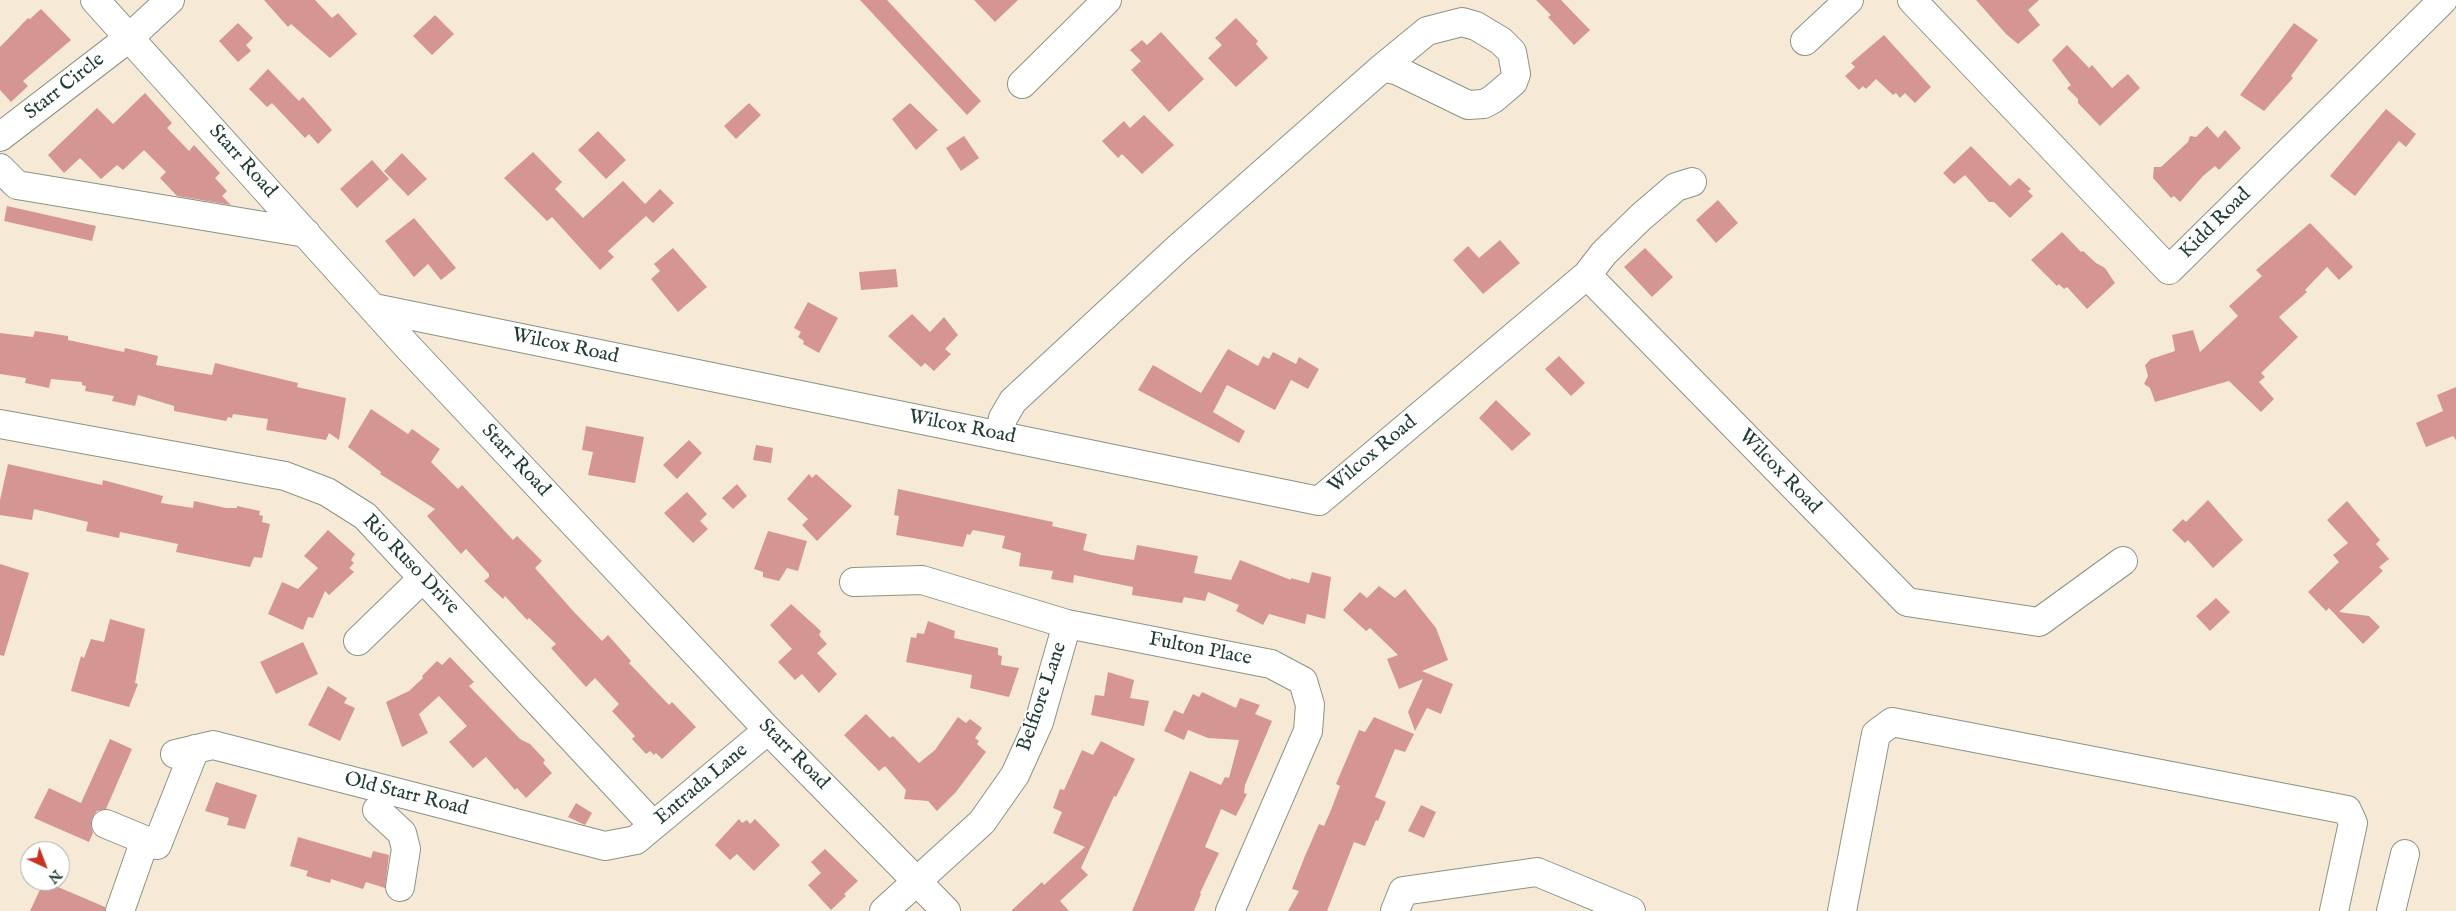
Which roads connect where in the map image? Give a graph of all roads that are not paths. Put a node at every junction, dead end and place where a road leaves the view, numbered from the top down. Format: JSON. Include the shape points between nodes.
{"nodes":[{"id":1,"x":95,"y":0,"type":"edge"},
{"id":2,"x":170,"y":0,"type":"edge"},
{"id":3,"x":1107,"y":0,"type":"edge"},
{"id":4,"x":1849,"y":0,"type":"edge"},
{"id":5,"x":1912,"y":0,"type":"edge"},
{"id":6,"x":2443,"y":0,"type":"edge"},
{"id":7,"x":130,"y":37,"type":"junction"},
{"id":8,"x":1805,"y":41,"type":"dead end"},
{"id":9,"x":1382,"y":68,"type":"dead end"},
{"id":10,"x":1022,"y":84,"type":"dead end"},
{"id":11,"x":0,"y":137,"type":"edge"},
{"id":12,"x":0,"y":168,"type":"edge"},
{"id":13,"x":1692,"y":182,"type":"dead end"},
{"id":14,"x":306,"y":233,"type":"junction"},
{"id":15,"x":1587,"y":275,"type":"junction"},
{"id":16,"x":374,"y":308,"type":"junction"},
{"id":17,"x":0,"y":424,"type":"edge"},
{"id":18,"x":999,"y":436,"type":"junction"},
{"id":19,"x":2123,"y":561,"type":"dead end"},
{"id":20,"x":423,"y":578,"type":"junction"},
{"id":21,"x":854,"y":582,"type":"dead end"},
{"id":22,"x":1067,"y":624,"type":"junction"},
{"id":23,"x":358,"y":641,"type":"dead end"},
{"id":24,"x":768,"y":730,"type":"junction"},
{"id":25,"x":377,"y":810,"type":"junction"},
{"id":26,"x":106,"y":824,"type":"dead end"},
{"id":27,"x":645,"y":833,"type":"junction"},
{"id":28,"x":145,"y":840,"type":"junction"},
{"id":29,"x":2405,"y":854,"type":"dead end"},
{"id":30,"x":916,"y":880,"type":"junction"},
{"id":31,"x":400,"y":887,"type":"dead end"},
{"id":32,"x":120,"y":911,"type":"edge"},
{"id":33,"x":884,"y":911,"type":"edge"},
{"id":34,"x":946,"y":911,"type":"edge"},
{"id":35,"x":1230,"y":911,"type":"edge"},
{"id":36,"x":1395,"y":911,"type":"edge"},
{"id":37,"x":1631,"y":911,"type":"edge"},
{"id":38,"x":1842,"y":911,"type":"edge"},
{"id":39,"x":2334,"y":911,"type":"edge"},
{"id":40,"x":2391,"y":911,"type":"edge"}],
"edges":[{"from":1,"to":7,"type":"street","name":"Starr Road"},
{"from":2,"to":7,"type":"street","name":"Starr Circle"},
{"from":3,"to":10,"type":"street"},
{"from":4,"to":8,"type":"street"},
{"from":5,"to":6,"type":"street","name":"Kidd Road","via":[[2170,270]]},
{"from":7,"to":11,"type":"street","name":"Starr Circle"},
{"from":7,"to":14,"type":"street","name":"Starr Road"},
{"from":9,"to":18,"type":"street","via":[[1177,249],[1013,401],[1003,418]]},
{"from":12,"to":14,"type":"street","via":[[17,185]]},
{"from":13,"to":15,"type":"street","via":[[1676,187],[1640,217]]},
{"from":14,"to":16,"type":"street","name":"Starr Road"},
{"from":15,"to":18,"type":"street","name":"Wilcox Road","via":[[1319,501]]},
{"from":15,"to":19,"type":"street","name":"Wilcox Road","via":[[1907,602],[2039,622]]},
{"from":16,"to":18,"type":"street","name":"Wilcox Road"},
{"from":16,"to":24,"type":"street","name":"Starr Road"},
{"from":17,"to":20,"type":"street","name":"Rio Ruso Drive","via":[[285,476],[327,492],[365,516]]},
{"from":20,"to":23,"type":"street"},
{"from":20,"to":27,"type":"street","name":"Rio Ruso Drive"},
{"from":21,"to":22,"type":"street","name":"Fulton Place","via":[[922,580]]},
{"from":22,"to":30,"type":"street","name":"Belfiore Lane","via":[[1039,722],[1015,775],[982,822]]},
{"from":22,"to":35,"type":"street","name":"Fulton Place","via":[[1271,664],[1302,681],[1310,705],[1308,731]]},
{"from":24,"to":27,"type":"street","name":"Entrada Lane"},
{"from":24,"to":30,"type":"street","name":"Starr Road"},
{"from":25,"to":27,"type":"street","name":"Old Starr Road","via":[[605,846]]},
{"from":25,"to":28,"type":"street","name":"Old Starr Road","via":[[213,745],[185,752],[157,845]]},
{"from":25,"to":31,"type":"street","via":[[402,833],[406,849]]},
{"from":26,"to":28,"type":"street"},
{"from":28,"to":32,"type":"street"},
{"from":29,"to":40,"type":"street"},
{"from":30,"to":33,"type":"street","name":"Belfiore Lane"},
{"from":30,"to":34,"type":"street","name":"Starr Road"},
{"from":36,"to":37,"type":"street","via":[[1403,891],[1536,872]]},
{"from":38,"to":39,"type":"street","via":[[1876,734],[1892,722],[2347,810],[2353,822]]}]}
